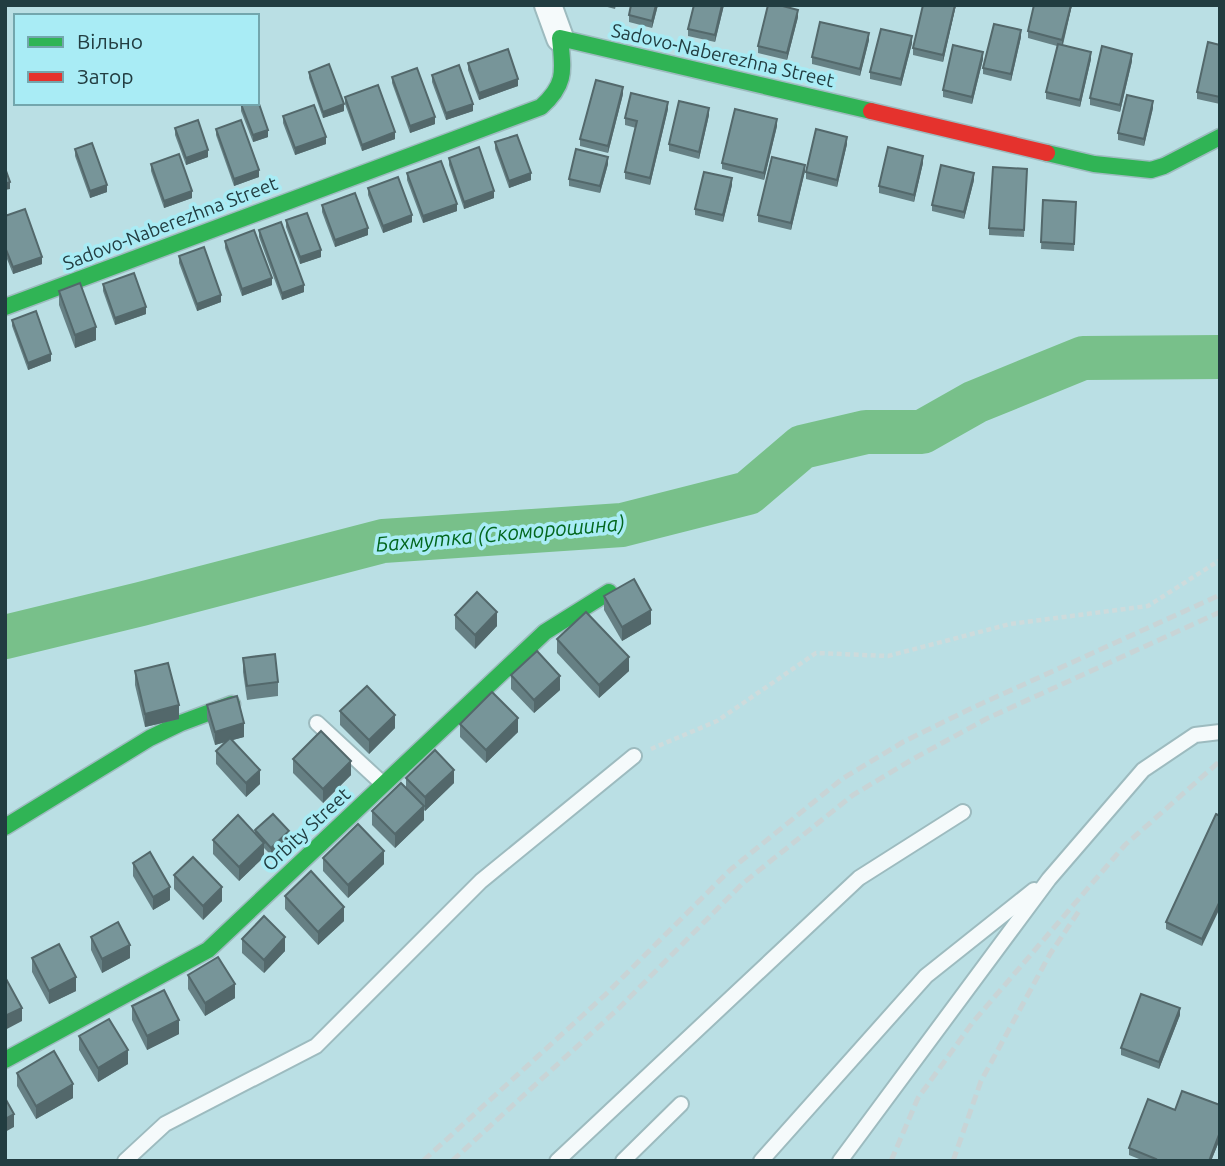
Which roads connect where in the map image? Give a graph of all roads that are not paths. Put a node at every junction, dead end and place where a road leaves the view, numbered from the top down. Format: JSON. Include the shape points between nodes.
{"nodes":[{"id":1,"x":548,"y":5,"type":"edge"},
{"id":2,"x":560,"y":38,"type":"junction"},
{"id":3,"x":594,"y":46,"type":"junction"},
{"id":4,"x":562,"y":66,"type":"junction"},
{"id":5,"x":1220,"y":137,"type":"edge"},
{"id":6,"x":5,"y":307,"type":"edge"},
{"id":7,"x":609,"y":592,"type":"edge"},
{"id":8,"x":232,"y":704,"type":"edge"},
{"id":9,"x":317,"y":723,"type":"dead end"},
{"id":10,"x":1220,"y":732,"type":"edge"},
{"id":11,"x":634,"y":756,"type":"road end"},
{"id":12,"x":383,"y":785,"type":"junction"},
{"id":13,"x":963,"y":812,"type":"dead end"},
{"id":14,"x":5,"y":827,"type":"edge"},
{"id":15,"x":1049,"y":879,"type":"junction"},
{"id":16,"x":5,"y":1060,"type":"edge"},
{"id":17,"x":681,"y":1104,"type":"dead end"},
{"id":18,"x":125,"y":1161,"type":"edge"},
{"id":19,"x":556,"y":1161,"type":"edge"},
{"id":20,"x":623,"y":1161,"type":"edge"},
{"id":21,"x":761,"y":1161,"type":"edge"},
{"id":22,"x":840,"y":1161,"type":"edge"}],
"edges":[{"from":1,"to":2,"type":"street"},
{"from":2,"to":3,"type":"street","name":"Sadovo-Naberezhna Street"},
{"from":2,"to":4,"type":"street","name":"Sadovo-Naberezhna Street"},
{"from":3,"to":4,"type":"lane"},
{"from":3,"to":5,"type":"street","name":"Sadovo-Naberezhna Street","via":[[1094,164],[1151,170]]},
{"from":4,"to":6,"type":"street","name":"Sadovo-Naberezhna Street","via":[[557,95],[541,107]]},
{"from":7,"to":12,"type":"street","name":"Orbity Street","via":[[545,632]]},
{"from":8,"to":14,"type":"street","via":[[150,738]]},
{"from":9,"to":12,"type":"lane"},
{"from":10,"to":15,"type":"lane","via":[[1195,734],[1143,770]]},
{"from":11,"to":18,"type":"lane","via":[[481,881],[316,1046],[165,1124]]},
{"from":12,"to":16,"type":"street","name":"Orbity Street","via":[[208,950]]},
{"from":13,"to":19,"type":"lane","via":[[859,878]]},
{"from":15,"to":21,"type":"lane","via":[[926,976]]},
{"from":15,"to":22,"type":"lane"},
{"from":17,"to":20,"type":"lane"}]}
